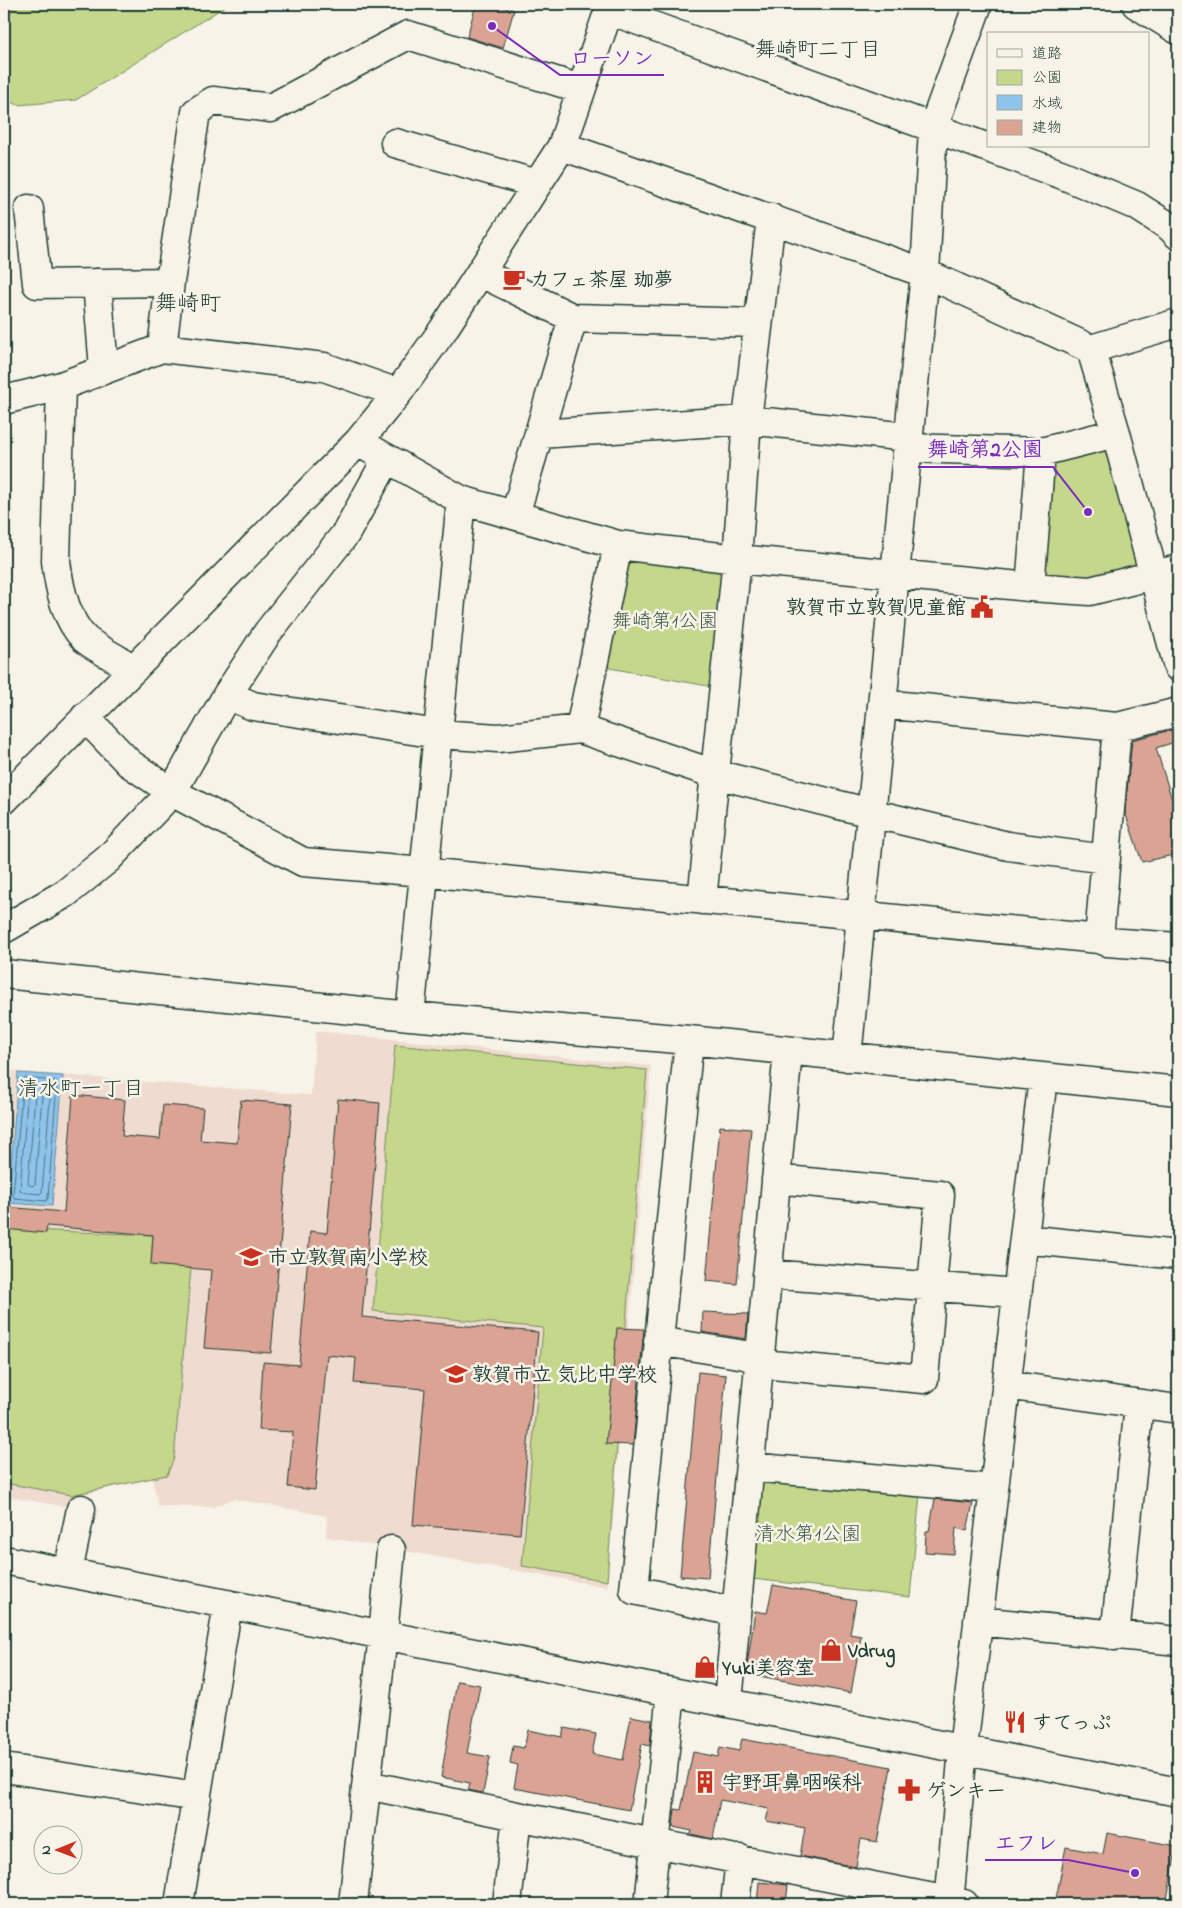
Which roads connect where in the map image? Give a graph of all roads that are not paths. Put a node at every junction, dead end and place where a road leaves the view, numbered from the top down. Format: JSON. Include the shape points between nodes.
{"nodes":[{"id":1,"x":978,"y":4,"type":"edge"},
{"id":2,"x":1136,"y":4,"type":"edge"},
{"id":3,"x":610,"y":7,"type":"edge"},
{"id":4,"x":1178,"y":30,"type":"edge"},
{"id":5,"x":581,"y":89,"type":"junction"},
{"id":6,"x":933,"y":128,"type":"junction"},
{"id":7,"x":395,"y":143,"type":"dead end"},
{"id":8,"x":562,"y":146,"type":"junction"},
{"id":9,"x":987,"y":148,"type":"edge"},
{"id":10,"x":988,"y":148,"type":"edge"},
{"id":11,"x":538,"y":184,"type":"junction"},
{"id":12,"x":29,"y":209,"type":"dead end"},
{"id":13,"x":771,"y":218,"type":"junction"},
{"id":14,"x":1178,"y":235,"type":"edge"},
{"id":15,"x":481,"y":273,"type":"junction"},
{"id":16,"x":925,"y":273,"type":"junction"},
{"id":17,"x":170,"y":282,"type":"junction"},
{"id":18,"x":97,"y":283,"type":"junction"},
{"id":19,"x":573,"y":318,"type":"junction"},
{"id":20,"x":758,"y":323,"type":"junction"},
{"id":21,"x":1178,"y":323,"type":"edge"},
{"id":22,"x":162,"y":348,"type":"junction"},
{"id":23,"x":1091,"y":349,"type":"junction"},
{"id":24,"x":104,"y":369,"type":"junction"},
{"id":25,"x":61,"y":386,"type":"junction"},
{"id":26,"x":398,"y":393,"type":"junction"},
{"id":27,"x":4,"y":400,"type":"edge"},
{"id":28,"x":747,"y":420,"type":"junction"},
{"id":29,"x":1116,"y":433,"type":"junction"},
{"id":30,"x":539,"y":434,"type":"junction"},
{"id":31,"x":358,"y":442,"type":"junction"},
{"id":32,"x":908,"y":443,"type":"junction"},
{"id":33,"x":1041,"y":452,"type":"junction"},
{"id":34,"x":387,"y":459,"type":"junction"},
{"id":35,"x":460,"y":500,"type":"junction"},
{"id":36,"x":514,"y":515,"type":"junction"},
{"id":37,"x":618,"y":545,"type":"junction"},
{"id":38,"x":737,"y":559,"type":"junction"},
{"id":39,"x":1166,"y":572,"type":"edge"},
{"id":40,"x":895,"y":573,"type":"junction"},
{"id":41,"x":1030,"y":587,"type":"junction"},
{"id":42,"x":1178,"y":668,"type":"edge"},
{"id":43,"x":134,"y":669,"type":"junction"},
{"id":44,"x":227,"y":695,"type":"junction"},
{"id":45,"x":882,"y":704,"type":"junction"},
{"id":46,"x":1178,"y":712,"type":"edge"},
{"id":47,"x":85,"y":717,"type":"junction"},
{"id":48,"x":1117,"y":727,"type":"junction"},
{"id":49,"x":580,"y":730,"type":"junction"},
{"id":50,"x":438,"y":734,"type":"junction"},
{"id":51,"x":715,"y":774,"type":"junction"},
{"id":52,"x":172,"y":792,"type":"junction"},
{"id":53,"x":4,"y":800,"type":"edge"},
{"id":54,"x":872,"y":813,"type":"junction"},
{"id":55,"x":1106,"y":859,"type":"junction"},
{"id":56,"x":424,"y":872,"type":"junction"},
{"id":57,"x":702,"y":900,"type":"junction"},
{"id":58,"x":861,"y":916,"type":"junction"},
{"id":59,"x":4,"y":929,"type":"edge"},
{"id":60,"x":1099,"y":939,"type":"junction"},
{"id":61,"x":1178,"y":947,"type":"edge"},
{"id":62,"x":4,"y":974,"type":"edge"},
{"id":63,"x":410,"y":1016,"type":"junction"},
{"id":64,"x":689,"y":1040,"type":"junction"},
{"id":65,"x":788,"y":1051,"type":"junction"},
{"id":66,"x":847,"y":1057,"type":"junction"},
{"id":67,"x":1043,"y":1078,"type":"junction"},
{"id":68,"x":1178,"y":1091,"type":"edge"},
{"id":69,"x":776,"y":1179,"type":"junction"},
{"id":70,"x":1024,"y":1239,"type":"junction"},
{"id":71,"x":1178,"y":1254,"type":"edge"},
{"id":72,"x":767,"y":1274,"type":"junction"},
{"id":73,"x":932,"y":1287,"type":"junction"},
{"id":74,"x":1017,"y":1292,"type":"junction"},
{"id":75,"x":658,"y":1341,"type":"junction"},
{"id":76,"x":760,"y":1361,"type":"junction"},
{"id":77,"x":1006,"y":1385,"type":"junction"},
{"id":78,"x":1139,"y":1405,"type":"junction"},
{"id":79,"x":1178,"y":1409,"type":"edge"},
{"id":80,"x":750,"y":1467,"type":"junction"},
{"id":81,"x":994,"y":1489,"type":"junction"},
{"id":82,"x":81,"y":1509,"type":"dead end"},
{"id":83,"x":391,"y":1550,"type":"dead end"},
{"id":84,"x":4,"y":1560,"type":"edge"},
{"id":85,"x":68,"y":1572,"type":"junction"},
{"id":86,"x":228,"y":1604,"type":"junction"},
{"id":87,"x":736,"y":1612,"type":"junction"},
{"id":88,"x":978,"y":1621,"type":"junction"},
{"id":89,"x":383,"y":1635,"type":"junction"},
{"id":90,"x":1116,"y":1636,"type":"junction"},
{"id":91,"x":1178,"y":1641,"type":"edge"},
{"id":92,"x":671,"y":1692,"type":"junction"},
{"id":93,"x":728,"y":1702,"type":"junction"},
{"id":94,"x":964,"y":1749,"type":"junction"},
{"id":95,"x":4,"y":1768,"type":"edge"},
{"id":96,"x":367,"y":1785,"type":"junction"},
{"id":97,"x":1178,"y":1792,"type":"edge"},
{"id":98,"x":197,"y":1797,"type":"junction"},
{"id":99,"x":517,"y":1816,"type":"junction"},
{"id":100,"x":655,"y":1843,"type":"junction"},
{"id":101,"x":740,"y":1859,"type":"junction"},
{"id":102,"x":954,"y":1903,"type":"edge"},
{"id":103,"x":179,"y":1904,"type":"edge"},
{"id":104,"x":353,"y":1904,"type":"edge"},
{"id":105,"x":508,"y":1904,"type":"edge"},
{"id":106,"x":649,"y":1904,"type":"edge"},
{"id":107,"x":735,"y":1904,"type":"edge"}],
"edges":[{"from":1,"to":6,"type":"street"},
{"from":2,"to":4,"type":"street"},
{"from":3,"to":5,"type":"street"},
{"from":3,"to":6,"type":"street"},
{"from":5,"to":8,"type":"street"},
{"from":5,"to":17,"type":"street","via":[[408,35],[271,108],[213,101],[196,112]]},
{"from":6,"to":9,"type":"street"},
{"from":6,"to":16,"type":"street"},
{"from":7,"to":11,"type":"street"},
{"from":8,"to":11,"type":"street"},
{"from":8,"to":13,"type":"street"},
{"from":10,"to":14,"type":"street","via":[[1137,206]]},
{"from":11,"to":15,"type":"street"},
{"from":12,"to":18,"type":"street","via":[[38,284]]},
{"from":13,"to":16,"type":"street"},
{"from":13,"to":20,"type":"street"},
{"from":15,"to":19,"type":"street"},
{"from":15,"to":26,"type":"street"},
{"from":16,"to":23,"type":"street"},
{"from":16,"to":32,"type":"street"},
{"from":17,"to":18,"type":"street"},
{"from":17,"to":22,"type":"street"},
{"from":18,"to":24,"type":"street"},
{"from":19,"to":20,"type":"street"},
{"from":19,"to":30,"type":"street"},
{"from":20,"to":28,"type":"street"},
{"from":21,"to":23,"type":"street"},
{"from":22,"to":24,"type":"street"},
{"from":22,"to":26,"type":"street","via":[[324,367]]},
{"from":23,"to":29,"type":"street"},
{"from":24,"to":25,"type":"street"},
{"from":25,"to":27,"type":"street"},
{"from":25,"to":43,"type":"street","via":[[56,561],[59,589],[73,622],[85,639]]},
{"from":26,"to":31,"type":"street"},
{"from":28,"to":30,"type":"street"},
{"from":28,"to":32,"type":"street"},
{"from":28,"to":38,"type":"street"},
{"from":29,"to":33,"type":"street"},
{"from":29,"to":39,"type":"street"},
{"from":30,"to":36,"type":"street"},
{"from":31,"to":34,"type":"street"},
{"from":31,"to":43,"type":"street"},
{"from":32,"to":33,"type":"street"},
{"from":32,"to":40,"type":"street"},
{"from":33,"to":41,"type":"street"},
{"from":34,"to":35,"type":"street"},
{"from":34,"to":44,"type":"street","via":[[346,533],[268,632]]},
{"from":35,"to":36,"type":"street"},
{"from":35,"to":50,"type":"street"},
{"from":36,"to":37,"type":"street"},
{"from":37,"to":38,"type":"street"},
{"from":37,"to":49,"type":"street"},
{"from":38,"to":40,"type":"street"},
{"from":38,"to":51,"type":"street"},
{"from":39,"to":41,"type":"street","via":[[1090,591]]},
{"from":39,"to":42,"type":"street"},
{"from":40,"to":41,"type":"street"},
{"from":40,"to":45,"type":"street"},
{"from":43,"to":47,"type":"street"},
{"from":44,"to":50,"type":"street","via":[[253,706]]},
{"from":44,"to":52,"type":"street"},
{"from":45,"to":48,"type":"street"},
{"from":45,"to":54,"type":"street"},
{"from":46,"to":48,"type":"street"},
{"from":47,"to":52,"type":"street","via":[[129,763]]},
{"from":47,"to":53,"type":"street"},
{"from":48,"to":55,"type":"street"},
{"from":49,"to":50,"type":"street","via":[[498,738]]},
{"from":49,"to":51,"type":"street"},
{"from":50,"to":56,"type":"street"},
{"from":51,"to":54,"type":"street"},
{"from":51,"to":57,"type":"street"},
{"from":52,"to":56,"type":"street","via":[[303,862]]},
{"from":52,"to":59,"type":"street","via":[[108,858],[66,894]]},
{"from":54,"to":55,"type":"street","via":[[1008,846]]},
{"from":54,"to":58,"type":"street"},
{"from":55,"to":60,"type":"street"},
{"from":56,"to":57,"type":"street"},
{"from":56,"to":63,"type":"street"},
{"from":57,"to":58,"type":"street"},
{"from":58,"to":60,"type":"street"},
{"from":58,"to":66,"type":"street"},
{"from":60,"to":61,"type":"street"},
{"from":62,"to":63,"type":"street"},
{"from":63,"to":64,"type":"street"},
{"from":64,"to":65,"type":"street"},
{"from":64,"to":75,"type":"street"},
{"from":65,"to":66,"type":"street"},
{"from":65,"to":69,"type":"street"},
{"from":66,"to":67,"type":"street"},
{"from":67,"to":68,"type":"street"},
{"from":67,"to":70,"type":"street"},
{"from":69,"to":72,"type":"street"},
{"from":69,"to":73,"type":"street","via":[[940,1195]]},
{"from":70,"to":71,"type":"street"},
{"from":70,"to":74,"type":"street"},
{"from":72,"to":73,"type":"street"},
{"from":72,"to":76,"type":"street"},
{"from":73,"to":74,"type":"street"},
{"from":73,"to":76,"type":"street","via":[[924,1379],[772,1365]]},
{"from":74,"to":77,"type":"street"},
{"from":75,"to":76,"type":"street","via":[[745,1355]]},
{"from":75,"to":87,"type":"street","via":[[634,1590]]},
{"from":76,"to":80,"type":"street"},
{"from":77,"to":78,"type":"street"},
{"from":77,"to":81,"type":"street"},
{"from":78,"to":79,"type":"street"},
{"from":78,"to":90,"type":"street"},
{"from":80,"to":81,"type":"street"},
{"from":80,"to":87,"type":"street"},
{"from":81,"to":88,"type":"street"},
{"from":82,"to":85,"type":"street"},
{"from":83,"to":89,"type":"street"},
{"from":84,"to":85,"type":"street"},
{"from":85,"to":86,"type":"street"},
{"from":86,"to":89,"type":"street"},
{"from":86,"to":98,"type":"street"},
{"from":87,"to":93,"type":"street"},
{"from":88,"to":90,"type":"street"},
{"from":88,"to":94,"type":"street"},
{"from":89,"to":92,"type":"street"},
{"from":89,"to":96,"type":"street"},
{"from":90,"to":91,"type":"street"},
{"from":92,"to":93,"type":"street"},
{"from":92,"to":100,"type":"street"},
{"from":93,"to":94,"type":"street"},
{"from":94,"to":97,"type":"street"},
{"from":94,"to":102,"type":"street"},
{"from":95,"to":98,"type":"street"},
{"from":96,"to":99,"type":"street"},
{"from":96,"to":104,"type":"street"},
{"from":98,"to":103,"type":"street"},
{"from":99,"to":100,"type":"street"},
{"from":99,"to":105,"type":"street"},
{"from":100,"to":101,"type":"street"},
{"from":100,"to":106,"type":"street"},
{"from":101,"to":102,"type":"street"},
{"from":101,"to":107,"type":"street"}]}
